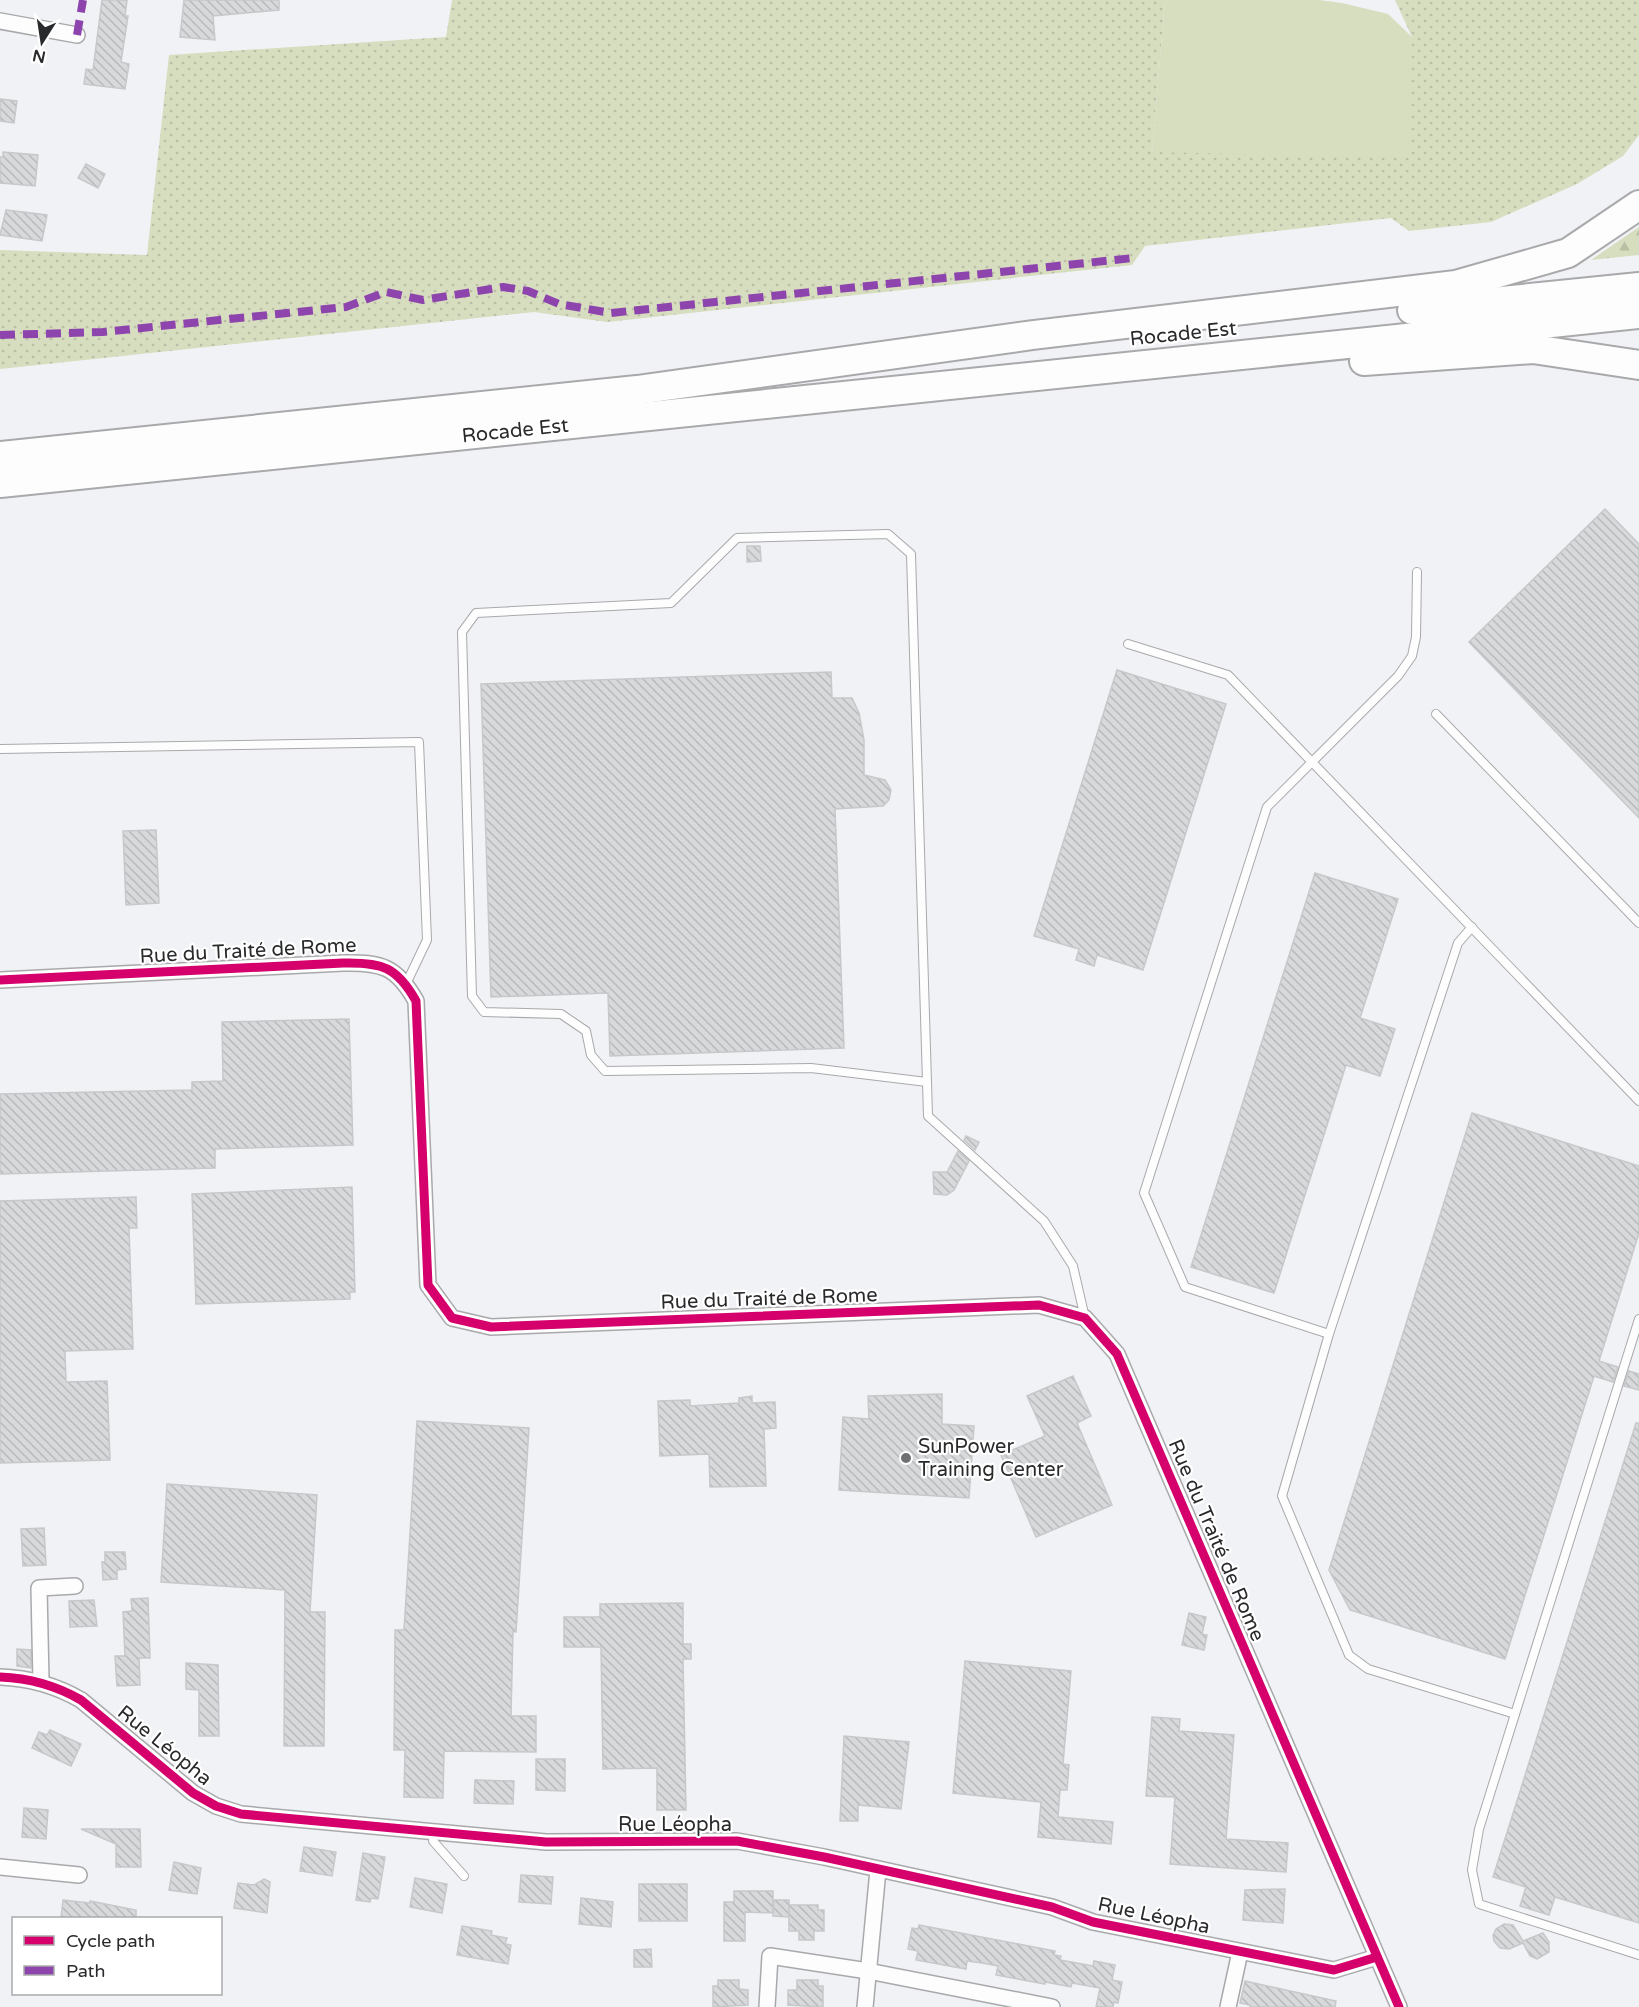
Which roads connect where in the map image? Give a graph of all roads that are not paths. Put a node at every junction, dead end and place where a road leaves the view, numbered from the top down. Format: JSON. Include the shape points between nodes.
{"nodes":[{"id":1,"x":0,"y":21,"type":"edge"},
{"id":2,"x":77,"y":35,"type":"dead end"},
{"id":3,"x":1639,"y":205,"type":"edge"},
{"id":4,"x":1639,"y":287,"type":"edge"},
{"id":5,"x":1639,"y":314,"type":"edge"},
{"id":6,"x":1268,"y":353,"type":"junction"},
{"id":7,"x":1639,"y":365,"type":"edge"},
{"id":8,"x":727,"y":378,"type":"junction"},
{"id":9,"x":0,"y":456,"type":"edge"},
{"id":10,"x":0,"y":483,"type":"edge"},
{"id":11,"x":1417,"y":572,"type":"dead end"},
{"id":12,"x":1128,"y":644,"type":"dead end"},
{"id":13,"x":1436,"y":714,"type":"dead end"},
{"id":14,"x":0,"y":749,"type":"edge"},
{"id":15,"x":1312,"y":760,"type":"junction"},
{"id":16,"x":1639,"y":923,"type":"edge"},
{"id":17,"x":1472,"y":927,"type":"junction"},
{"id":18,"x":0,"y":980,"type":"edge"},
{"id":19,"x":406,"y":984,"type":"junction"},
{"id":20,"x":927,"y":1082,"type":"junction"},
{"id":21,"x":1639,"y":1101,"type":"edge"},
{"id":22,"x":1085,"y":1318,"type":"junction"},
{"id":23,"x":1639,"y":1319,"type":"edge"},
{"id":24,"x":1329,"y":1334,"type":"junction"},
{"id":25,"x":75,"y":1586,"type":"dead end"},
{"id":26,"x":0,"y":1677,"type":"edge"},
{"id":27,"x":41,"y":1682,"type":"junction"},
{"id":28,"x":1515,"y":1714,"type":"junction"},
{"id":29,"x":434,"y":1832,"type":"junction"},
{"id":30,"x":0,"y":1867,"type":"edge"},
{"id":31,"x":878,"y":1870,"type":"junction"},
{"id":32,"x":79,"y":1875,"type":"dead end"},
{"id":33,"x":464,"y":1876,"type":"dead end"},
{"id":34,"x":1239,"y":1952,"type":"junction"},
{"id":35,"x":1639,"y":1955,"type":"edge"},
{"id":36,"x":1377,"y":1957,"type":"junction"},
{"id":37,"x":868,"y":1971,"type":"junction"},
{"id":38,"x":767,"y":2007,"type":"edge"},
{"id":39,"x":865,"y":2007,"type":"edge"},
{"id":40,"x":1052,"y":2007,"type":"edge"},
{"id":41,"x":1228,"y":2007,"type":"edge"},
{"id":42,"x":1399,"y":2007,"type":"edge"}],
"edges":[{"from":1,"to":2,"type":"street"},
{"from":3,"to":8,"type":"highway","via":[[1568,254],[1456,285],[1033,335]]},
{"from":4,"to":8,"type":"highway","name":"Rocade Est"},
{"from":5,"to":6,"type":"highway"},
{"from":6,"to":7,"type":"highway","via":[[1311,364],[1533,349]]},
{"from":6,"to":10,"type":"highway","name":"Rocade Est"},
{"from":8,"to":9,"type":"highway","name":"Rocade Est"},
{"from":11,"to":15,"type":"lane","via":[[1412,656],[1398,676]]},
{"from":12,"to":15,"type":"lane","via":[[1228,675]]},
{"from":13,"to":16,"type":"lane"},
{"from":14,"to":19,"type":"lane","via":[[419,742],[427,940]]},
{"from":15,"to":17,"type":"lane"},
{"from":15,"to":24,"type":"lane","via":[[1267,807],[1143,1193],[1185,1287]]},
{"from":17,"to":21,"type":"lane"},
{"from":17,"to":24,"type":"lane","via":[[1458,943]]},
{"from":18,"to":19,"type":"street","name":"Rue du Traité de Rome","via":[[369,962],[390,969]]},
{"from":19,"to":22,"type":"street","name":"Rue du Traité de Rome","via":[[416,1001],[428,1285],[452,1318],[491,1327],[1039,1305]]},
{"from":20,"to":20,"type":"lane","via":[[912,554],[888,534],[737,538],[671,603],[476,613],[462,632],[472,996],[484,1012],[561,1014],[586,1031],[591,1055],[605,1071],[811,1068]]},
{"from":20,"to":22,"type":"lane","via":[[928,1116],[1044,1221],[1072,1266]]},
{"from":22,"to":36,"type":"street","name":"Rue du Traité de Rome","via":[[1117,1354]]},
{"from":23,"to":28,"type":"lane"},
{"from":24,"to":28,"type":"lane","via":[[1282,1496],[1349,1655],[1368,1669]]},
{"from":25,"to":27,"type":"street","via":[[39,1588]]},
{"from":26,"to":27,"type":"street","name":"Rue Léopha"},
{"from":27,"to":29,"type":"street","name":"Rue Léopha","via":[[81,1700],[193,1793],[216,1806],[241,1814]]},
{"from":28,"to":35,"type":"lane","via":[[1479,1828],[1472,1870],[1479,1904]]},
{"from":29,"to":31,"type":"street","name":"Rue Léopha","via":[[546,1842],[737,1841]]},
{"from":29,"to":33,"type":"lane","via":[[433,1841]]},
{"from":30,"to":32,"type":"street"},
{"from":31,"to":34,"type":"street","name":"Rue Léopha","via":[[1052,1907],[1093,1922]]},
{"from":31,"to":37,"type":"street"},
{"from":34,"to":36,"type":"street","name":"Rue Léopha","via":[[1334,1970]]},
{"from":34,"to":41,"type":"street"},
{"from":36,"to":42,"type":"street","name":"Rue du Traité de Rome"},
{"from":37,"to":38,"type":"street","via":[[770,1956]]},
{"from":37,"to":39,"type":"street"},
{"from":37,"to":40,"type":"street"}]}
